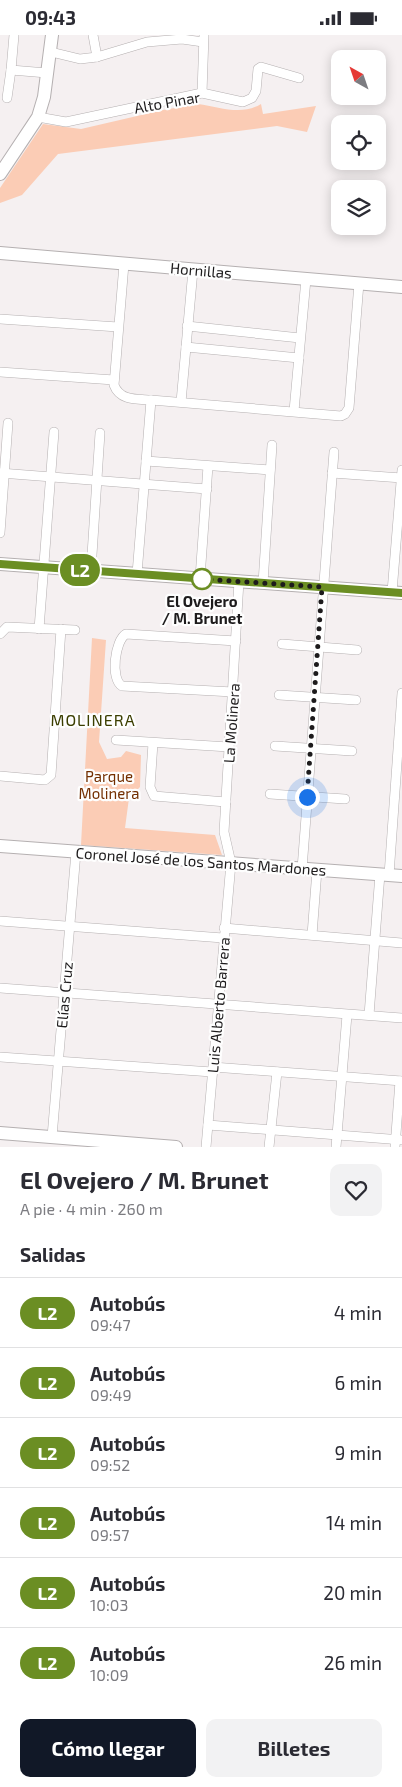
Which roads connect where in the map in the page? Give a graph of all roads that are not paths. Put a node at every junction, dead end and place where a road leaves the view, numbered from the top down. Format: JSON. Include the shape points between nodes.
{"nodes":[{"id":1,"x":14,"y":35,"type":"edge"},
{"id":2,"x":52,"y":35,"type":"edge"},
{"id":3,"x":93,"y":35,"type":"edge"},
{"id":4,"x":146,"y":39,"type":"edge"},
{"id":5,"x":204,"y":39,"type":"edge"},
{"id":6,"x":51,"y":52,"type":"junction"},
{"id":7,"x":97,"y":57,"type":"junction"},
{"id":8,"x":11,"y":70,"type":"junction"},
{"id":9,"x":47,"y":73,"type":"junction"},
{"id":10,"x":299,"y":78,"type":"dead end"},
{"id":11,"x":202,"y":93,"type":"junction"},
{"id":12,"x":8,"y":98,"type":"dead end"},
{"id":13,"x":38,"y":117,"type":"junction"},
{"id":14,"x":0,"y":174,"type":"edge"},
{"id":15,"x":0,"y":253,"type":"edge"},
{"id":16,"x":124,"y":264,"type":"junction"},
{"id":17,"x":193,"y":270,"type":"junction"},
{"id":18,"x":306,"y":279,"type":"junction"},
{"id":19,"x":359,"y":283,"type":"junction"},
{"id":20,"x":402,"y":287,"type":"edge"},
{"id":21,"x":0,"y":319,"type":"edge"},
{"id":22,"x":118,"y":327,"type":"junction"},
{"id":23,"x":187,"y":327,"type":"junction"},
{"id":24,"x":300,"y":338,"type":"junction"},
{"id":25,"x":186,"y":347,"type":"junction"},
{"id":26,"x":299,"y":358,"type":"junction"},
{"id":27,"x":0,"y":372,"type":"edge"},
{"id":28,"x":114,"y":380,"type":"junction"},
{"id":29,"x":151,"y":400,"type":"junction"},
{"id":30,"x":180,"y":402,"type":"junction"},
{"id":31,"x":294,"y":411,"type":"junction"},
{"id":32,"x":8,"y":423,"type":"dead end"},
{"id":33,"x":54,"y":432,"type":"dead end"},
{"id":34,"x":100,"y":433,"type":"dead end"},
{"id":35,"x":272,"y":445,"type":"dead end"},
{"id":36,"x":334,"y":452,"type":"dead end"},
{"id":37,"x":146,"y":461,"type":"junction"},
{"id":38,"x":208,"y":466,"type":"junction"},
{"id":39,"x":270,"y":470,"type":"junction"},
{"id":40,"x":402,"y":470,"type":"edge"},
{"id":41,"x":2,"y":473,"type":"edge"},
{"id":42,"x":332,"y":473,"type":"junction"},
{"id":43,"x":50,"y":477,"type":"junction"},
{"id":44,"x":402,"y":478,"type":"edge"},
{"id":45,"x":97,"y":480,"type":"junction"},
{"id":46,"x":144,"y":484,"type":"junction"},
{"id":47,"x":206,"y":489,"type":"junction"},
{"id":48,"x":401,"y":501,"type":"edge"},
{"id":49,"x":0,"y":533,"type":"edge"},
{"id":50,"x":0,"y":564,"type":"edge"},
{"id":51,"x":44,"y":567,"type":"junction"},
{"id":52,"x":91,"y":570,"type":"junction"},
{"id":53,"x":137,"y":574,"type":"junction"},
{"id":54,"x":200,"y":579,"type":"junction"},
{"id":55,"x":240,"y":581,"type":"junction"},
{"id":56,"x":263,"y":583,"type":"junction"},
{"id":57,"x":322,"y":587,"type":"junction"},
{"id":58,"x":397,"y":592,"type":"edge"},
{"id":59,"x":39,"y":629,"type":"junction"},
{"id":60,"x":61,"y":629,"type":"junction"},
{"id":61,"x":75,"y":629,"type":"dead end"},
{"id":62,"x":1,"y":632,"type":"edge"},
{"id":63,"x":236,"y":641,"type":"junction"},
{"id":64,"x":282,"y":643,"type":"dead end"},
{"id":65,"x":318,"y":646,"type":"junction"},
{"id":66,"x":357,"y":650,"type":"dead end"},
{"id":67,"x":233,"y":692,"type":"junction"},
{"id":68,"x":402,"y":693,"type":"edge"},
{"id":69,"x":279,"y":695,"type":"dead end"},
{"id":70,"x":314,"y":697,"type":"junction"},
{"id":71,"x":356,"y":700,"type":"dead end"},
{"id":72,"x":116,"y":741,"type":"dead end"},
{"id":73,"x":154,"y":743,"type":"junction"},
{"id":74,"x":275,"y":745,"type":"dead end"},
{"id":75,"x":229,"y":747,"type":"junction"},
{"id":76,"x":310,"y":749,"type":"junction"},
{"id":77,"x":352,"y":751,"type":"dead end"},
{"id":78,"x":0,"y":776,"type":"edge"},
{"id":79,"x":270,"y":794,"type":"dead end"},
{"id":80,"x":307,"y":797,"type":"junction"},
{"id":81,"x":344,"y":799,"type":"dead end"},
{"id":82,"x":226,"y":802,"type":"junction"},
{"id":83,"x":398,"y":805,"type":"edge"},
{"id":84,"x":0,"y":846,"type":"edge"},
{"id":85,"x":76,"y":852,"type":"junction"},
{"id":86,"x":231,"y":863,"type":"junction"},
{"id":87,"x":302,"y":869,"type":"junction"},
{"id":88,"x":317,"y":870,"type":"junction"},
{"id":89,"x":390,"y":875,"type":"edge"},
{"id":90,"x":0,"y":921,"type":"edge"},
{"id":91,"x":70,"y":927,"type":"junction"},
{"id":92,"x":224,"y":928,"type":"junction"},
{"id":93,"x":312,"y":935,"type":"junction"},
{"id":94,"x":223,"y":938,"type":"junction"},
{"id":95,"x":375,"y":941,"type":"junction"},
{"id":96,"x":402,"y":943,"type":"edge"},
{"id":97,"x":0,"y":988,"type":"edge"},
{"id":98,"x":64,"y":993,"type":"junction"},
{"id":99,"x":218,"y":1005,"type":"junction"},
{"id":100,"x":347,"y":1015,"type":"junction"},
{"id":101,"x":369,"y":1015,"type":"junction"},
{"id":102,"x":402,"y":1018,"type":"edge"},
{"id":103,"x":0,"y":1057,"type":"edge"},
{"id":104,"x":58,"y":1061,"type":"junction"},
{"id":105,"x":213,"y":1069,"type":"junction"},
{"id":106,"x":277,"y":1072,"type":"junction"},
{"id":107,"x":342,"y":1077,"type":"junction"},
{"id":108,"x":401,"y":1081,"type":"edge"},
{"id":109,"x":208,"y":1125,"type":"junction"},
{"id":110,"x":271,"y":1130,"type":"junction"},
{"id":111,"x":0,"y":1133,"type":"edge"},
{"id":112,"x":337,"y":1135,"type":"junction"},
{"id":113,"x":52,"y":1137,"type":"junction"},
{"id":114,"x":397,"y":1142,"type":"edge"},
{"id":115,"x":122,"y":1145,"type":"edge"},
{"id":116,"x":176,"y":1147,"type":"edge"},
{"id":117,"x":206,"y":1147,"type":"edge"},
{"id":118,"x":269,"y":1147,"type":"edge"},
{"id":119,"x":336,"y":1147,"type":"edge"}],
"edges":[{"from":1,"to":8,"type":"street"},
{"from":2,"to":6,"type":"street"},
{"from":3,"to":7,"type":"street"},
{"from":4,"to":5,"type":"street"},
{"from":4,"to":7,"type":"street"},
{"from":5,"to":11,"type":"street"},
{"from":6,"to":7,"type":"street","via":[[80,59]]},
{"from":6,"to":9,"type":"street"},
{"from":8,"to":9,"type":"street"},
{"from":8,"to":12,"type":"street"},
{"from":9,"to":13,"type":"street"},
{"from":10,"to":11,"type":"street","name":"Alto Pinar","via":[[261,67],[258,69],[256,91],[252,98],[243,102]]},
{"from":11,"to":13,"type":"street","name":"Alto Pinar","via":[[66,122]]},
{"from":13,"to":14,"type":"street"},
{"from":15,"to":16,"type":"street","name":"Hornillas"},
{"from":16,"to":17,"type":"street","name":"Hornillas"},
{"from":16,"to":22,"type":"street"},
{"from":17,"to":18,"type":"street","name":"Hornillas"},
{"from":17,"to":23,"type":"street"},
{"from":18,"to":19,"type":"street","name":"Hornillas"},
{"from":18,"to":24,"type":"street"},
{"from":19,"to":20,"type":"street","name":"Hornillas"},
{"from":19,"to":31,"type":"street","via":[[346,414]]},
{"from":21,"to":22,"type":"street"},
{"from":22,"to":28,"type":"street"},
{"from":23,"to":24,"type":"street"},
{"from":23,"to":25,"type":"street"},
{"from":24,"to":26,"type":"street"},
{"from":25,"to":26,"type":"street"},
{"from":25,"to":30,"type":"street"},
{"from":26,"to":31,"type":"street"},
{"from":27,"to":28,"type":"street"},
{"from":28,"to":29,"type":"street","via":[[118,393],[126,398]]},
{"from":29,"to":30,"type":"street"},
{"from":29,"to":37,"type":"street"},
{"from":30,"to":31,"type":"street"},
{"from":32,"to":41,"type":"street"},
{"from":33,"to":43,"type":"street"},
{"from":34,"to":45,"type":"street"},
{"from":35,"to":39,"type":"street"},
{"from":36,"to":42,"type":"street"},
{"from":37,"to":38,"type":"street"},
{"from":37,"to":46,"type":"street"},
{"from":38,"to":39,"type":"street"},
{"from":38,"to":47,"type":"street"},
{"from":39,"to":56,"type":"street"},
{"from":40,"to":44,"type":"street"},
{"from":41,"to":43,"type":"street"},
{"from":41,"to":49,"type":"street"},
{"from":42,"to":44,"type":"street"},
{"from":42,"to":57,"type":"street"},
{"from":43,"to":45,"type":"street"},
{"from":43,"to":51,"type":"street"},
{"from":44,"to":48,"type":"street"},
{"from":45,"to":46,"type":"street"},
{"from":45,"to":52,"type":"street"},
{"from":46,"to":47,"type":"street"},
{"from":46,"to":53,"type":"street"},
{"from":47,"to":54,"type":"street"},
{"from":48,"to":58,"type":"street"},
{"from":50,"to":51,"type":"street"},
{"from":51,"to":52,"type":"street"},
{"from":51,"to":59,"type":"street"},
{"from":52,"to":53,"type":"street"},
{"from":53,"to":54,"type":"street"},
{"from":54,"to":55,"type":"street"},
{"from":55,"to":56,"type":"street"},
{"from":55,"to":63,"type":"street","name":"La Molinera"},
{"from":56,"to":57,"type":"street"},
{"from":57,"to":58,"type":"street"},
{"from":57,"to":65,"type":"street"},
{"from":59,"to":60,"type":"street"},
{"from":59,"to":62,"type":"street","via":[[7,627]]},
{"from":60,"to":61,"type":"street"},
{"from":60,"to":78,"type":"street","via":[[49,778]]},
{"from":63,"to":67,"type":"street","name":"La Molinera"},
{"from":63,"to":67,"type":"street","via":[[126,634],[118,643],[115,678],[122,686]]},
{"from":64,"to":65,"type":"street"},
{"from":65,"to":66,"type":"street"},
{"from":65,"to":70,"type":"street"},
{"from":67,"to":75,"type":"street","name":"La Molinera"},
{"from":68,"to":83,"type":"street"},
{"from":69,"to":70,"type":"street"},
{"from":70,"to":71,"type":"street"},
{"from":70,"to":76,"type":"street"},
{"from":72,"to":73,"type":"street"},
{"from":73,"to":75,"type":"street"},
{"from":73,"to":82,"type":"street","via":[[150,791],[157,797]]},
{"from":74,"to":76,"type":"street"},
{"from":75,"to":82,"type":"street","name":"La Molinera"},
{"from":76,"to":77,"type":"street"},
{"from":76,"to":80,"type":"street"},
{"from":79,"to":80,"type":"street"},
{"from":80,"to":81,"type":"street"},
{"from":80,"to":87,"type":"street"},
{"from":82,"to":86,"type":"street","name":"La Molinera","via":[[224,832]]},
{"from":83,"to":89,"type":"street"},
{"from":84,"to":85,"type":"street","name":"Coronel José de los Santos Mardones"},
{"from":85,"to":86,"type":"street","name":"Coronel José de los Santos Mardones"},
{"from":85,"to":91,"type":"street","name":"Elías Cruz"},
{"from":86,"to":87,"type":"street","name":"Coronel José de los Santos Mardones"},
{"from":86,"to":92,"type":"street","name":"Luis Alberto Barrera"},
{"from":87,"to":88,"type":"street","name":"Coronel José de los Santos Mardones"},
{"from":88,"to":89,"type":"street","name":"Coronel José de los Santos Mardones"},
{"from":88,"to":93,"type":"street"},
{"from":89,"to":95,"type":"street"},
{"from":90,"to":91,"type":"street"},
{"from":91,"to":94,"type":"street"},
{"from":91,"to":98,"type":"street","name":"Elías Cruz"},
{"from":92,"to":93,"type":"street"},
{"from":92,"to":94,"type":"street","name":"Luis Alberto Barrera"},
{"from":93,"to":95,"type":"street"},
{"from":94,"to":99,"type":"street","name":"Luis Alberto Barrera"},
{"from":95,"to":96,"type":"street"},
{"from":95,"to":101,"type":"street"},
{"from":97,"to":98,"type":"street"},
{"from":98,"to":99,"type":"street"},
{"from":98,"to":104,"type":"street","name":"Elías Cruz"},
{"from":99,"to":100,"type":"street"},
{"from":99,"to":105,"type":"street","name":"Luis Alberto Barrera"},
{"from":100,"to":101,"type":"street"},
{"from":100,"to":107,"type":"street"},
{"from":101,"to":102,"type":"street"},
{"from":103,"to":104,"type":"street"},
{"from":104,"to":105,"type":"street"},
{"from":104,"to":113,"type":"street","name":"Elías Cruz"},
{"from":105,"to":106,"type":"street"},
{"from":105,"to":109,"type":"street","name":"Luis Alberto Barrera"},
{"from":106,"to":107,"type":"street"},
{"from":106,"to":110,"type":"street"},
{"from":107,"to":108,"type":"street"},
{"from":107,"to":112,"type":"street"},
{"from":108,"to":114,"type":"street"},
{"from":109,"to":110,"type":"street"},
{"from":109,"to":117,"type":"street","name":"Luis Alberto Barrera"},
{"from":110,"to":112,"type":"street"},
{"from":110,"to":118,"type":"street"},
{"from":111,"to":113,"type":"street"},
{"from":112,"to":114,"type":"street"},
{"from":112,"to":119,"type":"street"},
{"from":113,"to":115,"type":"street"},
{"from":115,"to":116,"type":"street"}]}
